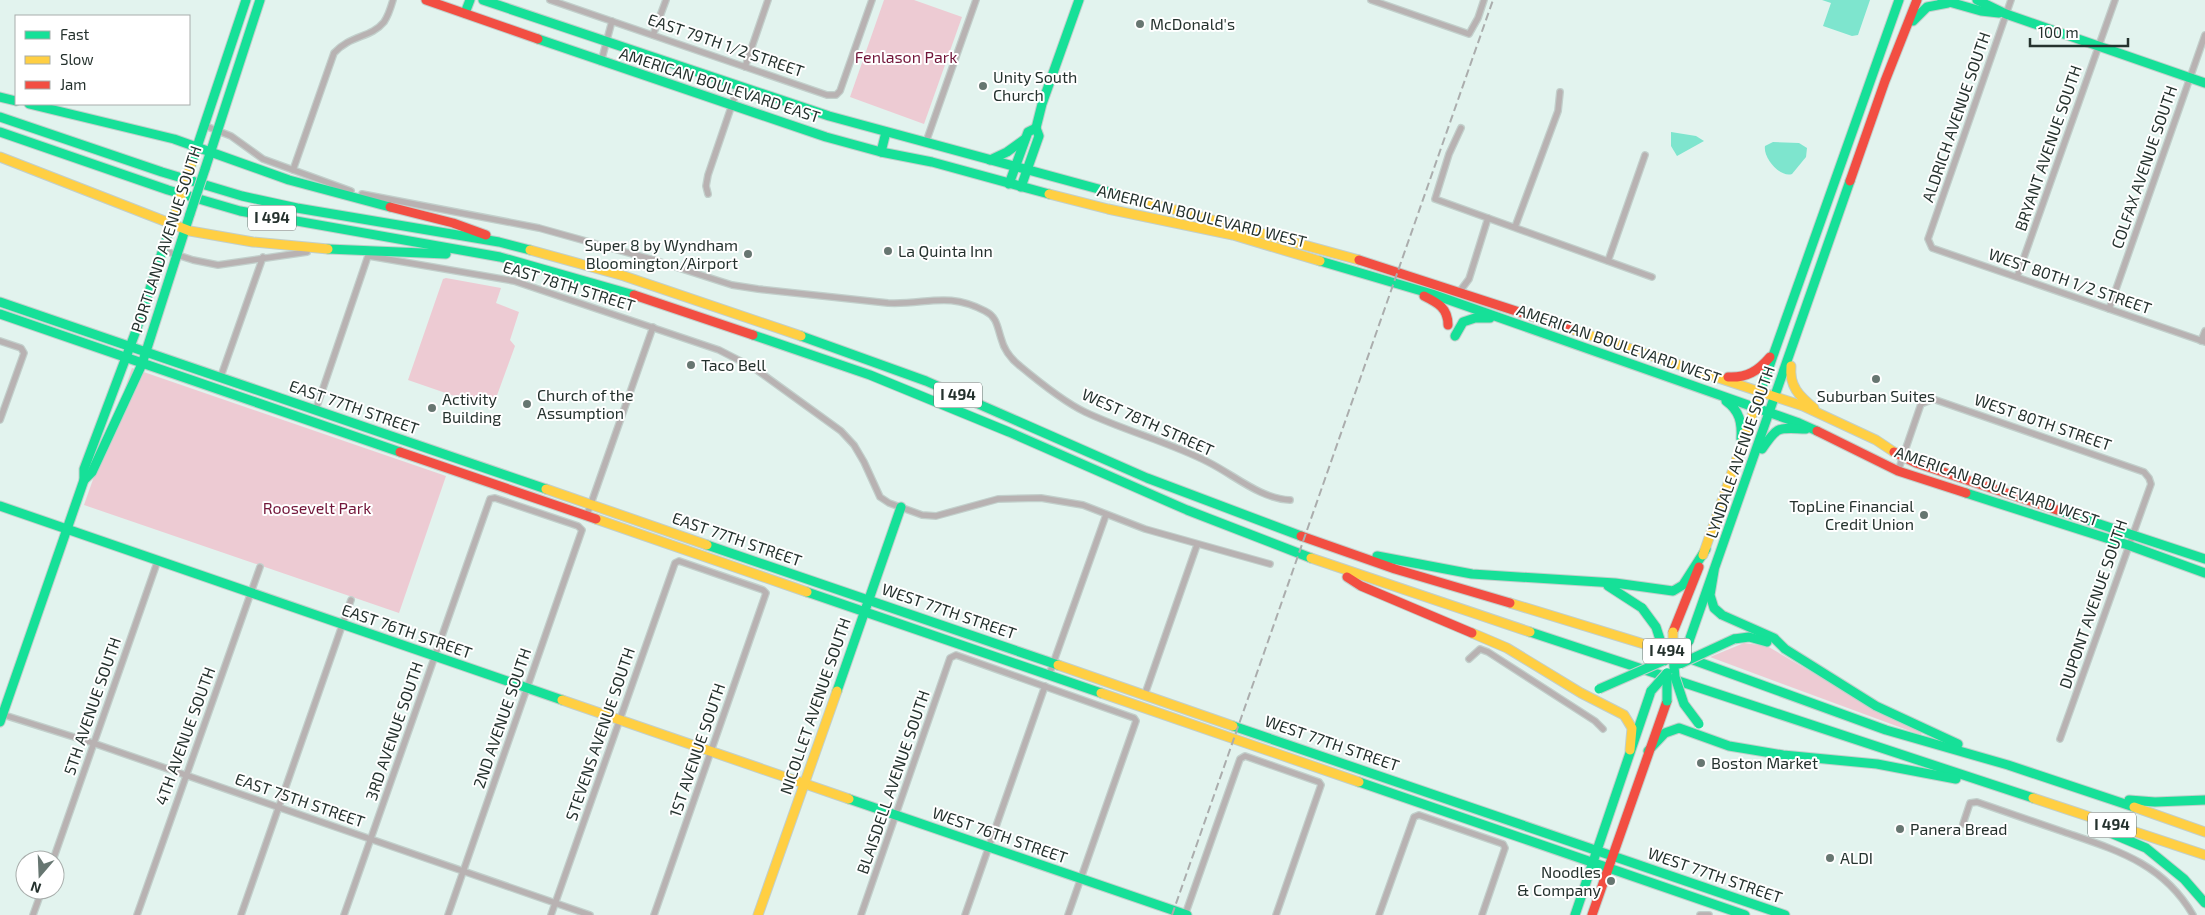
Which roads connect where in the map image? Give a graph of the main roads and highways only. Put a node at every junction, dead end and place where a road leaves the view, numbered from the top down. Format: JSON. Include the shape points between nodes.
{"nodes":[{"id":1,"x":246,"y":0,"type":"edge"},
{"id":2,"x":260,"y":0,"type":"edge"},
{"id":3,"x":426,"y":0,"type":"edge"},
{"id":4,"x":470,"y":0,"type":"edge"},
{"id":5,"x":483,"y":0,"type":"edge"},
{"id":6,"x":1079,"y":0,"type":"edge"},
{"id":7,"x":1892,"y":0,"type":"edge"},
{"id":8,"x":1900,"y":0,"type":"edge"},
{"id":9,"x":1918,"y":0,"type":"edge"},
{"id":10,"x":1977,"y":0,"type":"edge"},
{"id":11,"x":1946,"y":1,"type":"edge"},
{"id":12,"x":442,"y":3,"type":"edge"},
{"id":13,"x":465,"y":13,"type":"junction"},
{"id":14,"x":2006,"y":14,"type":"junction"},
{"id":15,"x":1891,"y":21,"type":"junction"},
{"id":16,"x":1908,"y":27,"type":"junction"},
{"id":17,"x":2205,"y":83,"type":"edge"},
{"id":18,"x":0,"y":97,"type":"edge"},
{"id":19,"x":15,"y":101,"type":"edge"},
{"id":20,"x":33,"y":105,"type":"edge"},
{"id":21,"x":0,"y":117,"type":"edge"},
{"id":22,"x":1036,"y":128,"type":"junction"},
{"id":23,"x":0,"y":132,"type":"edge"},
{"id":24,"x":886,"y":132,"type":"junction"},
{"id":25,"x":1026,"y":139,"type":"junction"},
{"id":26,"x":196,"y":147,"type":"junction"},
{"id":27,"x":210,"y":152,"type":"junction"},
{"id":28,"x":881,"y":152,"type":"junction"},
{"id":29,"x":0,"y":156,"type":"edge"},
{"id":30,"x":990,"y":160,"type":"junction"},
{"id":31,"x":1015,"y":166,"type":"junction"},
{"id":32,"x":1028,"y":168,"type":"junction"},
{"id":33,"x":1009,"y":184,"type":"junction"},
{"id":34,"x":1021,"y":187,"type":"junction"},
{"id":35,"x":1139,"y":200,"type":"junction"},
{"id":36,"x":1135,"y":214,"type":"junction"},
{"id":37,"x":171,"y":223,"type":"junction"},
{"id":38,"x":184,"y":229,"type":"junction"},
{"id":39,"x":525,"y":249,"type":"junction"},
{"id":40,"x":500,"y":257,"type":"junction"},
{"id":41,"x":1406,"y":286,"type":"junction"},
{"id":42,"x":0,"y":302,"type":"edge"},
{"id":43,"x":0,"y":314,"type":"edge"},
{"id":44,"x":1498,"y":318,"type":"junction"},
{"id":45,"x":1448,"y":325,"type":"dead end"},
{"id":46,"x":1455,"y":336,"type":"dead end"},
{"id":47,"x":131,"y":346,"type":"junction"},
{"id":48,"x":146,"y":351,"type":"junction"},
{"id":49,"x":1774,"y":353,"type":"junction"},
{"id":50,"x":1790,"y":356,"type":"junction"},
{"id":51,"x":126,"y":358,"type":"junction"},
{"id":52,"x":142,"y":364,"type":"junction"},
{"id":53,"x":1714,"y":375,"type":"junction"},
{"id":54,"x":1709,"y":391,"type":"junction"},
{"id":55,"x":1760,"y":392,"type":"junction"},
{"id":56,"x":1776,"y":397,"type":"junction"},
{"id":57,"x":1755,"y":407,"type":"junction"},
{"id":58,"x":1770,"y":412,"type":"junction"},
{"id":59,"x":1822,"y":415,"type":"junction"},
{"id":60,"x":1820,"y":432,"type":"junction"},
{"id":61,"x":1741,"y":448,"type":"junction"},
{"id":62,"x":1752,"y":464,"type":"junction"},
{"id":63,"x":84,"y":480,"type":"junction"},
{"id":64,"x":0,"y":506,"type":"edge"},
{"id":65,"x":901,"y":508,"type":"road end"},
{"id":66,"x":66,"y":529,"type":"junction"},
{"id":67,"x":1324,"y":544,"type":"junction"},
{"id":68,"x":1706,"y":549,"type":"junction"},
{"id":69,"x":689,"y":550,"type":"junction"},
{"id":70,"x":2205,"y":559,"type":"edge"},
{"id":71,"x":766,"y":564,"type":"junction"},
{"id":72,"x":1333,"y":567,"type":"junction"},
{"id":73,"x":1714,"y":571,"type":"junction"},
{"id":74,"x":2205,"y":573,"type":"edge"},
{"id":75,"x":1599,"y":582,"type":"junction"},
{"id":76,"x":868,"y":600,"type":"junction"},
{"id":77,"x":864,"y":612,"type":"junction"},
{"id":78,"x":1688,"y":642,"type":"junction"},
{"id":79,"x":1785,"y":649,"type":"junction"},
{"id":80,"x":1667,"y":658,"type":"junction"},
{"id":81,"x":1674,"y":671,"type":"junction"},
{"id":82,"x":1562,"y":682,"type":"junction"},
{"id":83,"x":1651,"y":691,"type":"junction"},
{"id":84,"x":1,"y":716,"type":"edge"},
{"id":85,"x":1750,"y":749,"type":"junction"},
{"id":86,"x":1630,"y":750,"type":"junction"},
{"id":87,"x":1648,"y":751,"type":"junction"},
{"id":88,"x":2008,"y":765,"type":"junction"},
{"id":89,"x":804,"y":783,"type":"junction"},
{"id":90,"x":2007,"y":788,"type":"junction"},
{"id":91,"x":2019,"y":793,"type":"junction"},
{"id":92,"x":2113,"y":799,"type":"junction"},
{"id":93,"x":2205,"y":800,"type":"edge"},
{"id":94,"x":2205,"y":832,"type":"edge"},
{"id":95,"x":1596,"y":850,"type":"junction"},
{"id":96,"x":1612,"y":856,"type":"junction"},
{"id":97,"x":2205,"y":856,"type":"edge"},
{"id":98,"x":1592,"y":862,"type":"junction"},
{"id":99,"x":1608,"y":868,"type":"junction"},
{"id":100,"x":2205,"y":903,"type":"edge"},
{"id":101,"x":1162,"y":911,"type":"edge"},
{"id":102,"x":758,"y":915,"type":"edge"},
{"id":103,"x":1186,"y":915,"type":"edge"},
{"id":104,"x":1575,"y":915,"type":"edge"},
{"id":105,"x":1592,"y":915,"type":"edge"},
{"id":106,"x":1745,"y":915,"type":"edge"},
{"id":107,"x":1785,"y":915,"type":"edge"}],
"edges":[{"from":1,"to":26,"type":"main road","name":"PORTLAND AVENUE SOUTH"},
{"from":2,"to":27,"type":"main road","name":"PORTLAND AVENUE SOUTH"},
{"from":3,"to":12,"type":"main road","name":"AMERICAN BOULEVARD EAST"},
{"from":4,"to":13,"type":"main road"},
{"from":5,"to":24,"type":"main road","name":"AMERICAN BOULEVARD EAST","via":[[797,107]]},
{"from":6,"to":22,"type":"main road"},
{"from":7,"to":15,"type":"main road"},
{"from":8,"to":15,"type":"main road","name":"LYNDALE AVENUE SOUTH"},
{"from":9,"to":16,"type":"main road","name":"LYNDALE AVENUE SOUTH"},
{"from":10,"to":14,"type":"main road"},
{"from":11,"to":14,"type":"main road"},
{"from":11,"to":16,"type":"main road","via":[[1922,10]]},
{"from":12,"to":13,"type":"main road","name":"AMERICAN BOULEVARD EAST"},
{"from":13,"to":28,"type":"main road","name":"AMERICAN BOULEVARD EAST","via":[[732,106]]},
{"from":14,"to":17,"type":"main road"},
{"from":15,"to":49,"type":"main road","name":"LYNDALE AVENUE SOUTH"},
{"from":16,"to":50,"type":"main road","name":"LYNDALE AVENUE SOUTH","via":[[1885,81]]},
{"from":18,"to":19,"type":"main road"},
{"from":20,"to":26,"type":"main road"},
{"from":21,"to":39,"type":"main road","number":"I 494","via":[[242,196]]},
{"from":22,"to":25,"type":"main road","via":[[1028,132]]},
{"from":22,"to":32,"type":"main road","via":[[1039,136]]},
{"from":23,"to":40,"type":"main road","number":"I 494","via":[[168,190],[240,211]]},
{"from":24,"to":28,"type":"main road"},
{"from":24,"to":30,"type":"main road","name":"AMERICAN BOULEVARD EAST"},
{"from":25,"to":30,"type":"main road"},
{"from":25,"to":31,"type":"main road"},
{"from":26,"to":27,"type":"main road"},
{"from":26,"to":37,"type":"main road","name":"PORTLAND AVENUE SOUTH","bridge":true},
{"from":27,"to":38,"type":"main road","name":"PORTLAND AVENUE SOUTH","bridge":true},
{"from":27,"to":39,"type":"main road","via":[[289,180],[453,222]]},
{"from":28,"to":33,"type":"main road","name":"AMERICAN BOULEVARD EAST","via":[[932,162]]},
{"from":29,"to":37,"type":"main road"},
{"from":30,"to":31,"type":"main road","name":"AMERICAN BOULEVARD EAST"},
{"from":31,"to":32,"type":"main road","name":"AMERICAN BOULEVARD WEST"},
{"from":31,"to":33,"type":"main road"},
{"from":32,"to":34,"type":"main road"},
{"from":32,"to":35,"type":"main road","name":"AMERICAN BOULEVARD WEST"},
{"from":33,"to":34,"type":"main road","name":"AMERICAN BOULEVARD WEST"},
{"from":34,"to":36,"type":"main road","name":"AMERICAN BOULEVARD WEST"},
{"from":35,"to":36,"type":"main road"},
{"from":35,"to":53,"type":"main road","name":"AMERICAN BOULEVARD WEST","via":[[1367,261]]},
{"from":36,"to":41,"type":"main road","name":"AMERICAN BOULEVARD WEST","via":[[1233,235]]},
{"from":37,"to":38,"type":"main road"},
{"from":37,"to":47,"type":"main road","name":"PORTLAND AVENUE SOUTH"},
{"from":38,"to":40,"type":"main road","via":[[257,243]]},
{"from":38,"to":48,"type":"main road","name":"PORTLAND AVENUE SOUTH"},
{"from":39,"to":67,"type":"main road","number":"I 494","via":[[624,276],[837,348],[926,381],[1147,478]]},
{"from":40,"to":72,"type":"main road","number":"I 494","via":[[654,300],[870,375],[1187,510]]},
{"from":41,"to":44,"type":"main road","name":"AMERICAN BOULEVARD WEST"},
{"from":41,"to":45,"type":"main road","via":[[1445,309]]},
{"from":42,"to":47,"type":"main road","name":"EAST 77TH STREET"},
{"from":43,"to":51,"type":"main road","name":"EAST 77TH STREET"},
{"from":44,"to":46,"type":"main road","via":[[1475,318],[1462,322]]},
{"from":44,"to":54,"type":"main road","name":"AMERICAN BOULEVARD WEST"},
{"from":47,"to":48,"type":"main road","name":"EAST 77TH STREET"},
{"from":47,"to":51,"type":"main road","name":"PORTLAND AVENUE SOUTH"},
{"from":48,"to":52,"type":"main road","name":"PORTLAND AVENUE SOUTH"},
{"from":48,"to":71,"type":"main road","name":"EAST 77TH STREET"},
{"from":49,"to":53,"type":"main road","via":[[1760,369],[1748,376]]},
{"from":49,"to":55,"type":"main road","name":"LYNDALE AVENUE SOUTH"},
{"from":50,"to":56,"type":"main road","name":"LYNDALE AVENUE SOUTH"},
{"from":50,"to":59,"type":"main road","via":[[1791,385]]},
{"from":51,"to":52,"type":"main road","name":"EAST 77TH STREET"},
{"from":51,"to":63,"type":"main road","name":"PORTLAND AVENUE SOUTH","via":[[84,469]]},
{"from":52,"to":63,"type":"main road","name":"PORTLAND AVENUE SOUTH","via":[[92,472]]},
{"from":52,"to":69,"type":"main road","name":"EAST 77TH STREET"},
{"from":53,"to":55,"type":"main road","name":"AMERICAN BOULEVARD WEST"},
{"from":54,"to":57,"type":"main road","name":"AMERICAN BOULEVARD WEST"},
{"from":54,"to":61,"type":"main road","via":[[1736,407],[1741,419]]},
{"from":55,"to":56,"type":"main road","name":"AMERICAN BOULEVARD WEST"},
{"from":55,"to":57,"type":"main road","name":"LYNDALE AVENUE SOUTH"},
{"from":56,"to":58,"type":"main road","name":"LYNDALE AVENUE SOUTH"},
{"from":56,"to":59,"type":"main road","name":"AMERICAN BOULEVARD WEST"},
{"from":57,"to":58,"type":"main road","name":"AMERICAN BOULEVARD WEST"},
{"from":57,"to":61,"type":"main road","name":"LYNDALE AVENUE SOUTH"},
{"from":58,"to":60,"type":"main road","name":"AMERICAN BOULEVARD WEST"},
{"from":58,"to":62,"type":"main road","name":"LYNDALE AVENUE SOUTH"},
{"from":59,"to":70,"type":"main road","name":"AMERICAN BOULEVARD WEST","via":[[1876,440],[1902,457]]},
{"from":60,"to":62,"type":"main road","via":[[1799,428],[1774,431]]},
{"from":60,"to":74,"type":"main road","name":"AMERICAN BOULEVARD WEST","via":[[1898,471]]},
{"from":61,"to":68,"type":"main road","name":"LYNDALE AVENUE SOUTH"},
{"from":62,"to":73,"type":"main road","name":"LYNDALE AVENUE SOUTH"},
{"from":63,"to":66,"type":"main road","name":"PORTLAND AVENUE SOUTH"},
{"from":64,"to":66,"type":"main road","name":"EAST 76TH STREET"},
{"from":65,"to":76,"type":"main road","name":"NICOLLET AVENUE SOUTH"},
{"from":66,"to":84,"type":"main road","name":"PORTLAND AVENUE SOUTH"},
{"from":66,"to":89,"type":"main road","name":"EAST 76TH STREET"},
{"from":67,"to":75,"type":"main road","via":[[1472,574]]},
{"from":67,"to":88,"type":"main road","number":"I 494","via":[[1440,583],[1629,638],[1886,730]]},
{"from":68,"to":75,"type":"main road","via":[[1679,589],[1663,591]]},
{"from":68,"to":80,"type":"main road","name":"LYNDALE AVENUE SOUTH","bridge":true,"via":[[1673,632]]},
{"from":69,"to":71,"type":"main road","via":[[761,571]]},
{"from":69,"to":77,"type":"main road","name":"EAST 77TH STREET"},
{"from":71,"to":76,"type":"main road","name":"EAST 77TH STREET"},
{"from":72,"to":82,"type":"main road","via":[[1361,586],[1507,648]]},
{"from":72,"to":90,"type":"main road","number":"I 494"},
{"from":73,"to":78,"type":"main road","name":"LYNDALE AVENUE SOUTH"},
{"from":73,"to":79,"type":"main road","via":[[1710,595],[1714,608],[1722,615],[1774,638]]},
{"from":75,"to":80,"type":"main road","bridge":true,"via":[[1614,588],[1642,608],[1659,634]]},
{"from":76,"to":77,"type":"main road","name":"NICOLLET AVENUE SOUTH"},
{"from":76,"to":95,"type":"main road","name":"WEST 77TH STREET"},
{"from":77,"to":89,"type":"main road","name":"NICOLLET AVENUE SOUTH"},
{"from":77,"to":98,"type":"main road","name":"WEST 77TH STREET"},
{"from":78,"to":80,"type":"main road","bridge":true},
{"from":78,"to":81,"type":"main road","name":"LYNDALE AVENUE SOUTH","bridge":true},
{"from":79,"to":81,"type":"main road","bridge":true,"via":[[1754,638],[1734,639]]},
{"from":79,"to":88,"type":"main road","via":[[1876,706]]},
{"from":80,"to":81,"type":"main road","bridge":true},
{"from":80,"to":82,"type":"main road","bridge":true,"via":[[1599,689],[1582,689]]},
{"from":80,"to":83,"type":"main road","bridge":true},
{"from":81,"to":83,"type":"main road","bridge":true},
{"from":81,"to":85,"type":"main road","bridge":true,"via":[[1684,704],[1699,724],[1721,738]]},
{"from":81,"to":87,"type":"main road","bridge":true,"via":[[1667,701]]},
{"from":82,"to":86,"type":"main road","via":[[1624,715],[1632,728]]},
{"from":83,"to":86,"type":"main road"},
{"from":85,"to":87,"type":"main road","via":[[1671,728]]},
{"from":85,"to":90,"type":"main road","via":[[1877,764]]},
{"from":86,"to":95,"type":"main road"},
{"from":87,"to":96,"type":"main road"},
{"from":88,"to":92,"type":"main road","number":"I 494"},
{"from":89,"to":101,"type":"main road","name":"WEST 76TH STREET","via":[[1081,878]]},
{"from":89,"to":102,"type":"main road","name":"NICOLLET AVENUE SOUTH"},
{"from":90,"to":91,"type":"main road","number":"I 494"},
{"from":91,"to":97,"type":"main road","number":"I 494"},
{"from":91,"to":100,"type":"main road","via":[[2146,848],[2184,879]]},
{"from":92,"to":93,"type":"main road","via":[[2155,802]]},
{"from":92,"to":94,"type":"main road","number":"I 494"},
{"from":95,"to":96,"type":"main road","name":"WEST 77TH STREET"},
{"from":95,"to":98,"type":"main road"},
{"from":96,"to":99,"type":"main road"},
{"from":96,"to":107,"type":"main road","name":"WEST 77TH STREET"},
{"from":98,"to":99,"type":"main road","name":"WEST 77TH STREET"},
{"from":98,"to":104,"type":"main road"},
{"from":99,"to":105,"type":"main road"},
{"from":99,"to":106,"type":"main road","name":"WEST 77TH STREET"},
{"from":101,"to":103,"type":"main road","name":"WEST 76TH STREET"}]}
